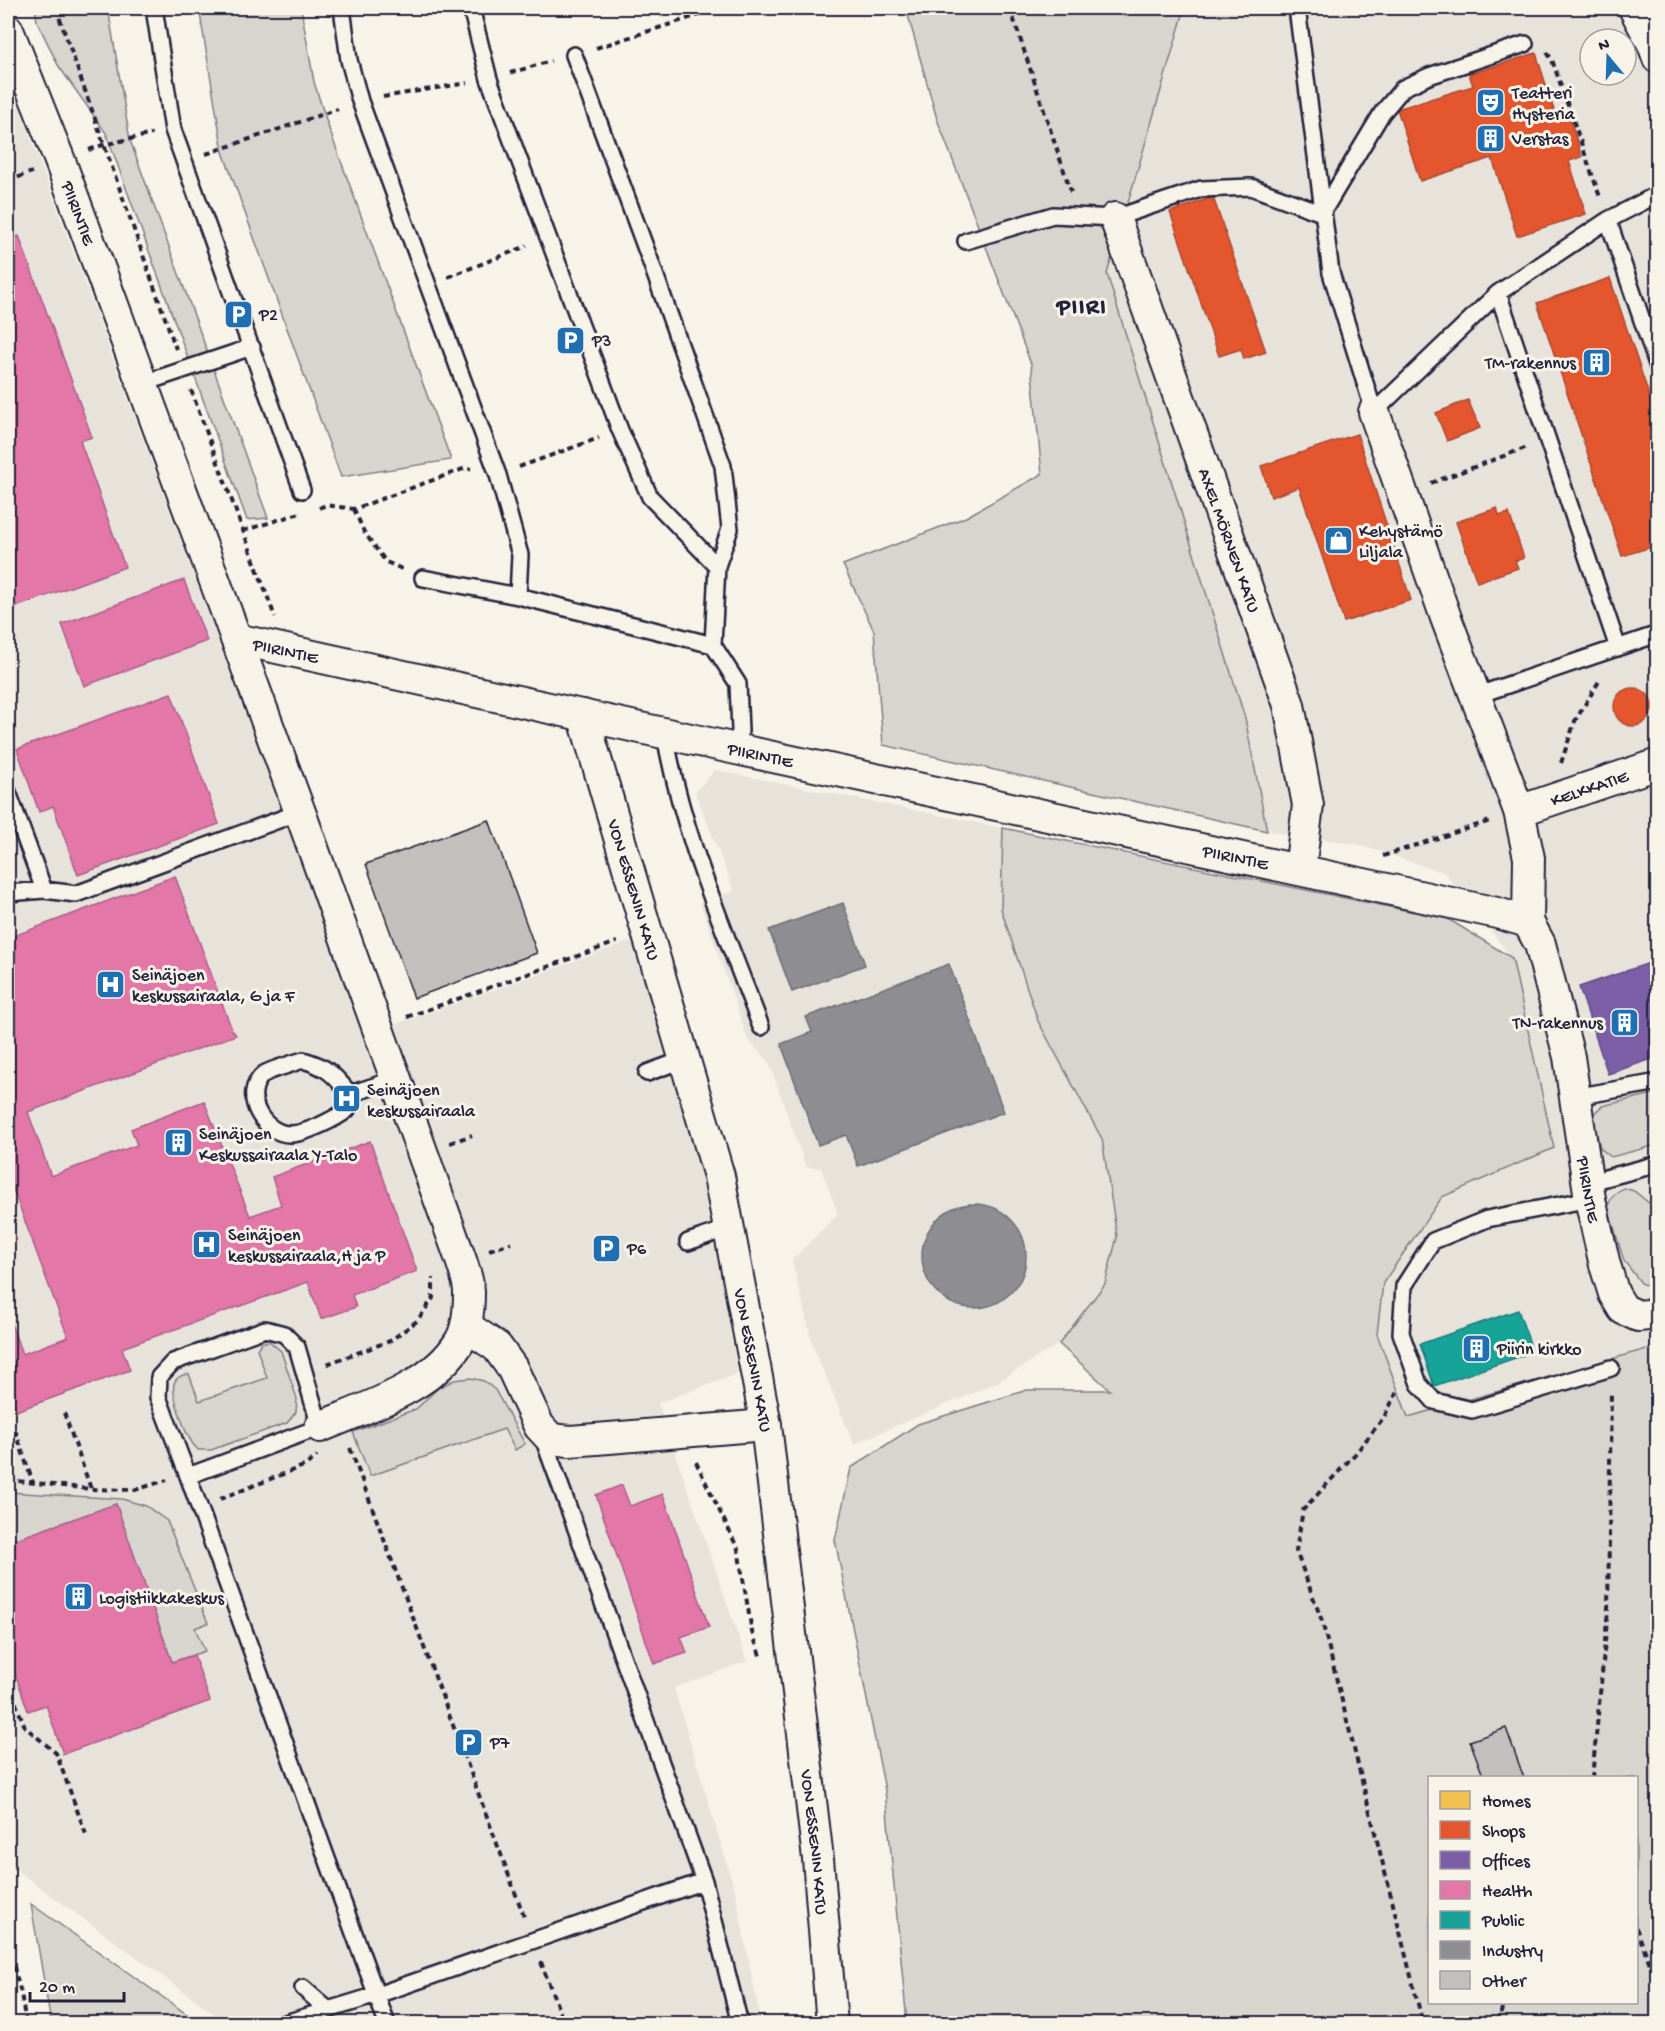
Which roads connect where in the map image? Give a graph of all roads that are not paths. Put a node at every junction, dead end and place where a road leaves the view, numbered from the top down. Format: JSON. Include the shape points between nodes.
{"nodes":[{"id":1,"x":154,"y":8,"type":"edge"},
{"id":2,"x":342,"y":8,"type":"edge"},
{"id":3,"x":471,"y":8,"type":"edge"},
{"id":4,"x":1297,"y":8,"type":"edge"},
{"id":5,"x":1634,"y":8,"type":"edge"},
{"id":6,"x":8,"y":30,"type":"edge"},
{"id":7,"x":1525,"y":44,"type":"road end"},
{"id":8,"x":574,"y":55,"type":"road end"},
{"id":9,"x":1658,"y":58,"type":"edge"},
{"id":10,"x":1658,"y":194,"type":"edge"},
{"id":11,"x":1322,"y":213,"type":"junction"},
{"id":12,"x":1115,"y":218,"type":"junction"},
{"id":13,"x":1608,"y":220,"type":"junction"},
{"id":14,"x":966,"y":241,"type":"dead end"},
{"id":15,"x":1498,"y":293,"type":"junction"},
{"id":16,"x":252,"y":347,"type":"junction"},
{"id":17,"x":1658,"y":368,"type":"edge"},
{"id":18,"x":141,"y":384,"type":"junction"},
{"id":19,"x":1374,"y":412,"type":"junction"},
{"id":20,"x":302,"y":490,"type":"dead end"},
{"id":21,"x":717,"y":566,"type":"junction"},
{"id":22,"x":423,"y":578,"type":"road end"},
{"id":23,"x":518,"y":596,"type":"junction"},
{"id":24,"x":1658,"y":634,"type":"edge"},
{"id":25,"x":236,"y":639,"type":"junction"},
{"id":26,"x":713,"y":645,"type":"junction"},
{"id":27,"x":1618,"y":648,"type":"junction"},
{"id":28,"x":1475,"y":696,"type":"junction"},
{"id":29,"x":583,"y":715,"type":"junction"},
{"id":30,"x":665,"y":734,"type":"junction"},
{"id":31,"x":736,"y":749,"type":"junction"},
{"id":32,"x":1658,"y":764,"type":"edge"},
{"id":33,"x":8,"y":792,"type":"edge"},
{"id":34,"x":1519,"y":811,"type":"junction"},
{"id":35,"x":300,"y":812,"type":"junction"},
{"id":36,"x":1300,"y":870,"type":"junction"},
{"id":37,"x":44,"y":890,"type":"junction"},
{"id":38,"x":8,"y":893,"type":"edge"},
{"id":39,"x":1528,"y":922,"type":"junction"},
{"id":40,"x":761,"y":1027,"type":"dead end"},
{"id":41,"x":685,"y":1059,"type":"junction"},
{"id":42,"x":647,"y":1073,"type":"dead end"},
{"id":43,"x":396,"y":1078,"type":"junction"},
{"id":44,"x":1658,"y":1082,"type":"edge"},
{"id":45,"x":350,"y":1094,"type":"junction"},
{"id":46,"x":1575,"y":1097,"type":"junction"},
{"id":47,"x":1658,"y":1164,"type":"edge"},
{"id":48,"x":1589,"y":1191,"type":"junction"},
{"id":49,"x":729,"y":1228,"type":"junction"},
{"id":50,"x":688,"y":1242,"type":"dead end"},
{"id":51,"x":1658,"y":1314,"type":"edge"},
{"id":52,"x":466,"y":1326,"type":"junction"},
{"id":53,"x":1611,"y":1368,"type":"road end"},
{"id":54,"x":766,"y":1425,"type":"junction"},
{"id":55,"x":539,"y":1426,"type":"junction"},
{"id":56,"x":328,"y":1432,"type":"junction"},
{"id":57,"x":188,"y":1476,"type":"junction"},
{"id":58,"x":704,"y":1881,"type":"junction"},
{"id":59,"x":303,"y":1988,"type":"dead end"},
{"id":60,"x":377,"y":1995,"type":"junction"},
{"id":61,"x":327,"y":2009,"type":"junction"},
{"id":62,"x":282,"y":2024,"type":"edge"},
{"id":63,"x":387,"y":2024,"type":"edge"},
{"id":64,"x":740,"y":2024,"type":"edge"},
{"id":65,"x":832,"y":2024,"type":"edge"}],
"edges":[{"from":1,"to":16,"type":"lane","via":[[173,130]]},
{"from":2,"to":23,"type":"lane","via":[[349,60],[360,101],[498,475],[520,555]]},
{"from":3,"to":21,"type":"lane","via":[[489,79],[620,430],[650,497]]},
{"from":4,"to":11,"type":"lane"},
{"from":5,"to":9,"type":"street"},
{"from":6,"to":18,"type":"street","name":"PIIRINTIE"},
{"from":7,"to":11,"type":"lane","via":[[1403,88],[1382,113]]},
{"from":8,"to":21,"type":"lane","via":[[723,466],[730,529]]},
{"from":10,"to":13,"type":"lane"},
{"from":11,"to":12,"type":"lane","via":[[1241,188],[1201,189]]},
{"from":11,"to":19,"type":"lane","via":[[1331,273]]},
{"from":12,"to":14,"type":"lane","via":[[1053,215]]},
{"from":12,"to":36,"type":"street","name":"AXEL MÖRNEN KATU","via":[[1288,705],[1308,805]]},
{"from":13,"to":15,"type":"lane"},
{"from":13,"to":17,"type":"lane"},
{"from":15,"to":19,"type":"lane"},
{"from":15,"to":27,"type":"lane"},
{"from":16,"to":18,"type":"lane"},
{"from":16,"to":20,"type":"lane"},
{"from":18,"to":25,"type":"street","name":"PIIRINTIE"},
{"from":19,"to":28,"type":"street"},
{"from":21,"to":26,"type":"lane"},
{"from":22,"to":23,"type":"lane"},
{"from":23,"to":26,"type":"lane"},
{"from":24,"to":27,"type":"lane"},
{"from":25,"to":29,"type":"street","name":"PIIRINTIE"},
{"from":25,"to":35,"type":"street"},
{"from":26,"to":31,"type":"lane","via":[[738,684],[740,731]]},
{"from":27,"to":28,"type":"lane"},
{"from":28,"to":34,"type":"street"},
{"from":29,"to":30,"type":"street","name":"PIIRINTIE"},
{"from":29,"to":41,"type":"street","name":"VON ESSENIN KATU"},
{"from":30,"to":31,"type":"street","name":"PIIRINTIE"},
{"from":30,"to":40,"type":"lane","via":[[685,825]]},
{"from":31,"to":36,"type":"street","name":"PIIRINTIE"},
{"from":32,"to":34,"type":"street","name":"KELKKATIE"},
{"from":33,"to":37,"type":"lane"},
{"from":34,"to":39,"type":"street","via":[[1529,858]]},
{"from":35,"to":37,"type":"lane","via":[[76,894]]},
{"from":35,"to":43,"type":"street"},
{"from":36,"to":39,"type":"street","name":"PIIRINTIE"},
{"from":37,"to":38,"type":"lane"},
{"from":39,"to":46,"type":"street","name":"PIIRINTIE","via":[[1540,944],[1569,1057]]},
{"from":41,"to":42,"type":"lane"},
{"from":41,"to":49,"type":"street","name":"VON ESSENIN KATU","via":[[719,1176]]},
{"from":43,"to":45,"type":"lane"},
{"from":43,"to":52,"type":"street","via":[[464,1270],[469,1290]]},
{"from":44,"to":46,"type":"lane"},
{"from":45,"to":45,"type":"lane","via":[[321,1065],[303,1060],[264,1074],[253,1100],[271,1128],[291,1134],[332,1121],[347,1110]]},
{"from":46,"to":48,"type":"street","name":"PIIRINTIE"},
{"from":47,"to":48,"type":"lane"},
{"from":48,"to":51,"type":"street","name":"PIIRINTIE","via":[[1614,1294],[1623,1309],[1638,1316]]},
{"from":48,"to":53,"type":"lane","via":[[1487,1219],[1434,1241],[1404,1286],[1401,1333],[1419,1384],[1434,1401],[1472,1410]]},
{"from":49,"to":50,"type":"lane"},
{"from":49,"to":54,"type":"street","name":"VON ESSENIN KATU"},
{"from":52,"to":55,"type":"street","via":[[497,1347],[512,1368]]},
{"from":52,"to":56,"type":"street","via":[[460,1341],[441,1364],[407,1390]]},
{"from":54,"to":55,"type":"street","via":[[570,1441],[551,1439]]},
{"from":54,"to":65,"type":"street","name":"VON ESSENIN KATU","via":[[818,1858]]},
{"from":55,"to":58,"type":"lane"},
{"from":56,"to":57,"type":"lane"},
{"from":56,"to":57,"type":"lane","via":[[297,1347],[284,1334],[265,1329],[173,1362],[159,1377],[158,1397]]},
{"from":57,"to":60,"type":"lane"},
{"from":58,"to":60,"type":"lane"},
{"from":58,"to":64,"type":"lane"},
{"from":59,"to":61,"type":"lane"},
{"from":60,"to":61,"type":"lane"},
{"from":60,"to":63,"type":"lane"},
{"from":61,"to":62,"type":"lane"}]}
